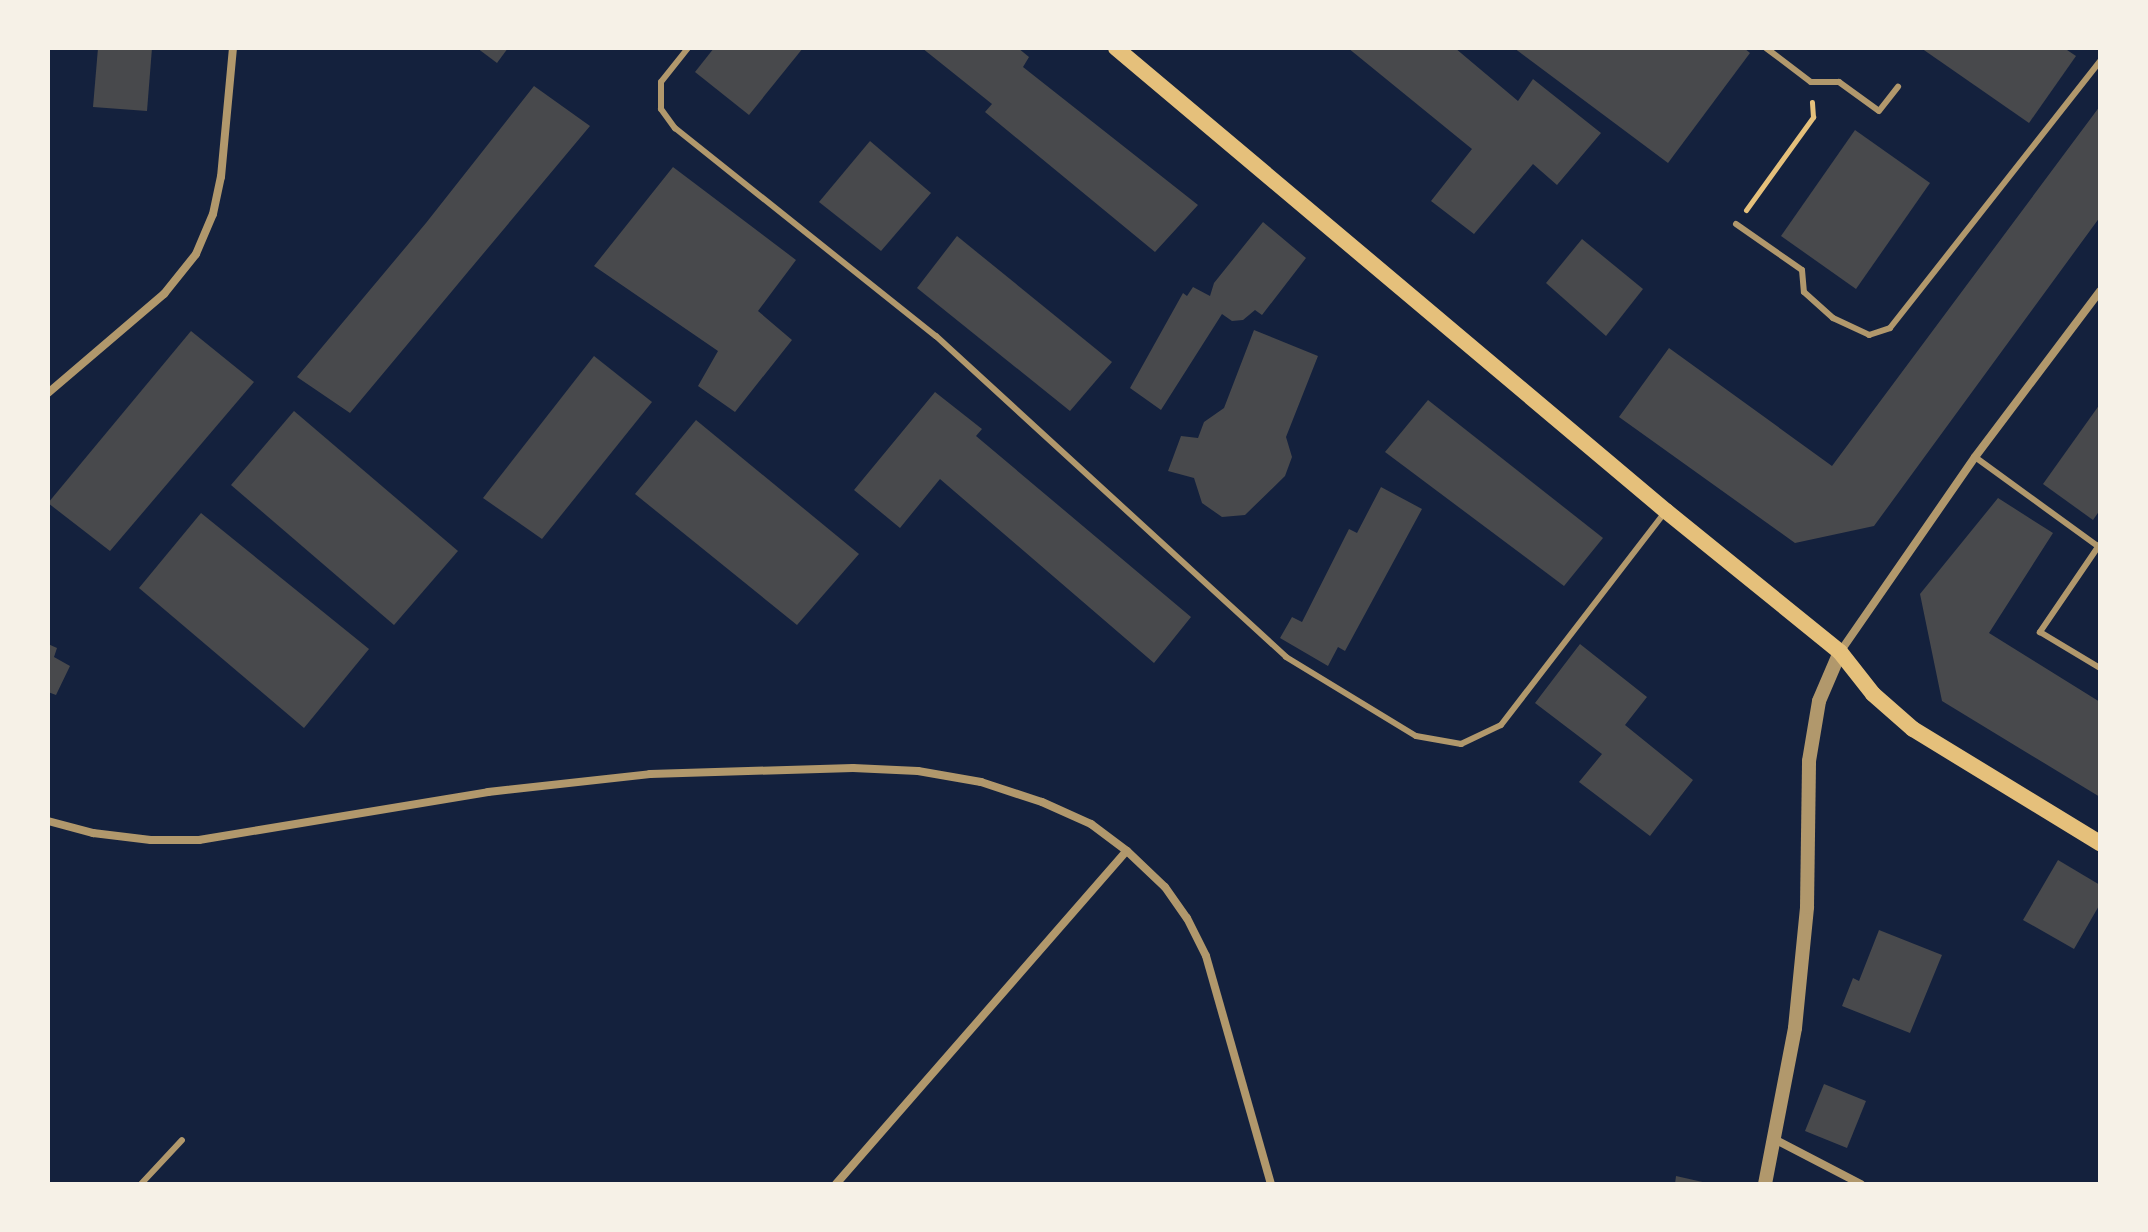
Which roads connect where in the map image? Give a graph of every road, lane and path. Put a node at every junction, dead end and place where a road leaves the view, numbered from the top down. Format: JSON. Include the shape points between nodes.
{"nodes":[{"id":1,"x":233,"y":48,"type":"edge"},
{"id":2,"x":688,"y":48,"type":"edge"},
{"id":3,"x":1116,"y":48,"type":"edge"},
{"id":4,"x":1766,"y":48,"type":"edge"},
{"id":5,"x":2100,"y":61,"type":"edge"},
{"id":6,"x":1811,"y":82,"type":"junction"},
{"id":7,"x":1898,"y":87,"type":"dead end"},
{"id":8,"x":1736,"y":224,"type":"joint"},
{"id":9,"x":2100,"y":291,"type":"edge"},
{"id":10,"x":48,"y":393,"type":"edge"},
{"id":11,"x":1975,"y":457,"type":"junction"},
{"id":12,"x":1666,"y":511,"type":"junction"},
{"id":13,"x":2099,"y":546,"type":"edge"},
{"id":14,"x":1840,"y":652,"type":"junction"},
{"id":15,"x":2100,"y":668,"type":"edge"},
{"id":16,"x":48,"y":821,"type":"edge"},
{"id":17,"x":2100,"y":843,"type":"edge"},
{"id":18,"x":1127,"y":851,"type":"junction"},
{"id":19,"x":182,"y":1140,"type":"dead end"},
{"id":20,"x":1776,"y":1140,"type":"junction"},
{"id":21,"x":141,"y":1184,"type":"edge"},
{"id":22,"x":836,"y":1184,"type":"edge"},
{"id":23,"x":1271,"y":1184,"type":"edge"},
{"id":24,"x":1765,"y":1184,"type":"edge"},
{"id":25,"x":1861,"y":1184,"type":"edge"}],
"edges":[{"from":1,"to":10,"type":"street","via":[[221,177],[196,254],[164,294]]},
{"from":2,"to":12,"type":"lane","via":[[661,82],[661,109],[675,128],[936,336],[1286,657],[1416,736],[1461,744],[1501,725]]},
{"from":3,"to":12,"type":"main road"},
{"from":4,"to":6,"type":"lane"},
{"from":5,"to":8,"type":"lane","via":[[1890,328],[1869,335],[1833,318],[1804,292],[1802,270]]},
{"from":6,"to":7,"type":"lane","via":[[1839,82],[1879,111]]},
{"from":6,"to":8,"type":"path","via":[[1813,117]]},
{"from":9,"to":11,"type":"street"},
{"from":11,"to":13,"type":"lane"},
{"from":11,"to":14,"type":"street"},
{"from":12,"to":14,"type":"main road"},
{"from":13,"to":15,"type":"lane","via":[[2040,632]]},
{"from":14,"to":17,"type":"main road","via":[[1873,694],[1913,729]]},
{"from":14,"to":20,"type":"street","via":[[1819,701],[1809,761],[1807,907],[1795,1028]]},
{"from":16,"to":18,"type":"street","via":[[93,833],[199,840],[488,792],[635,776],[853,768],[918,771],[981,782],[1091,824]]},
{"from":18,"to":22,"type":"street"},
{"from":18,"to":23,"type":"street","via":[[1172,898],[1206,956]]},
{"from":19,"to":21,"type":"lane"},
{"from":20,"to":24,"type":"street"},
{"from":20,"to":25,"type":"street"}]}
